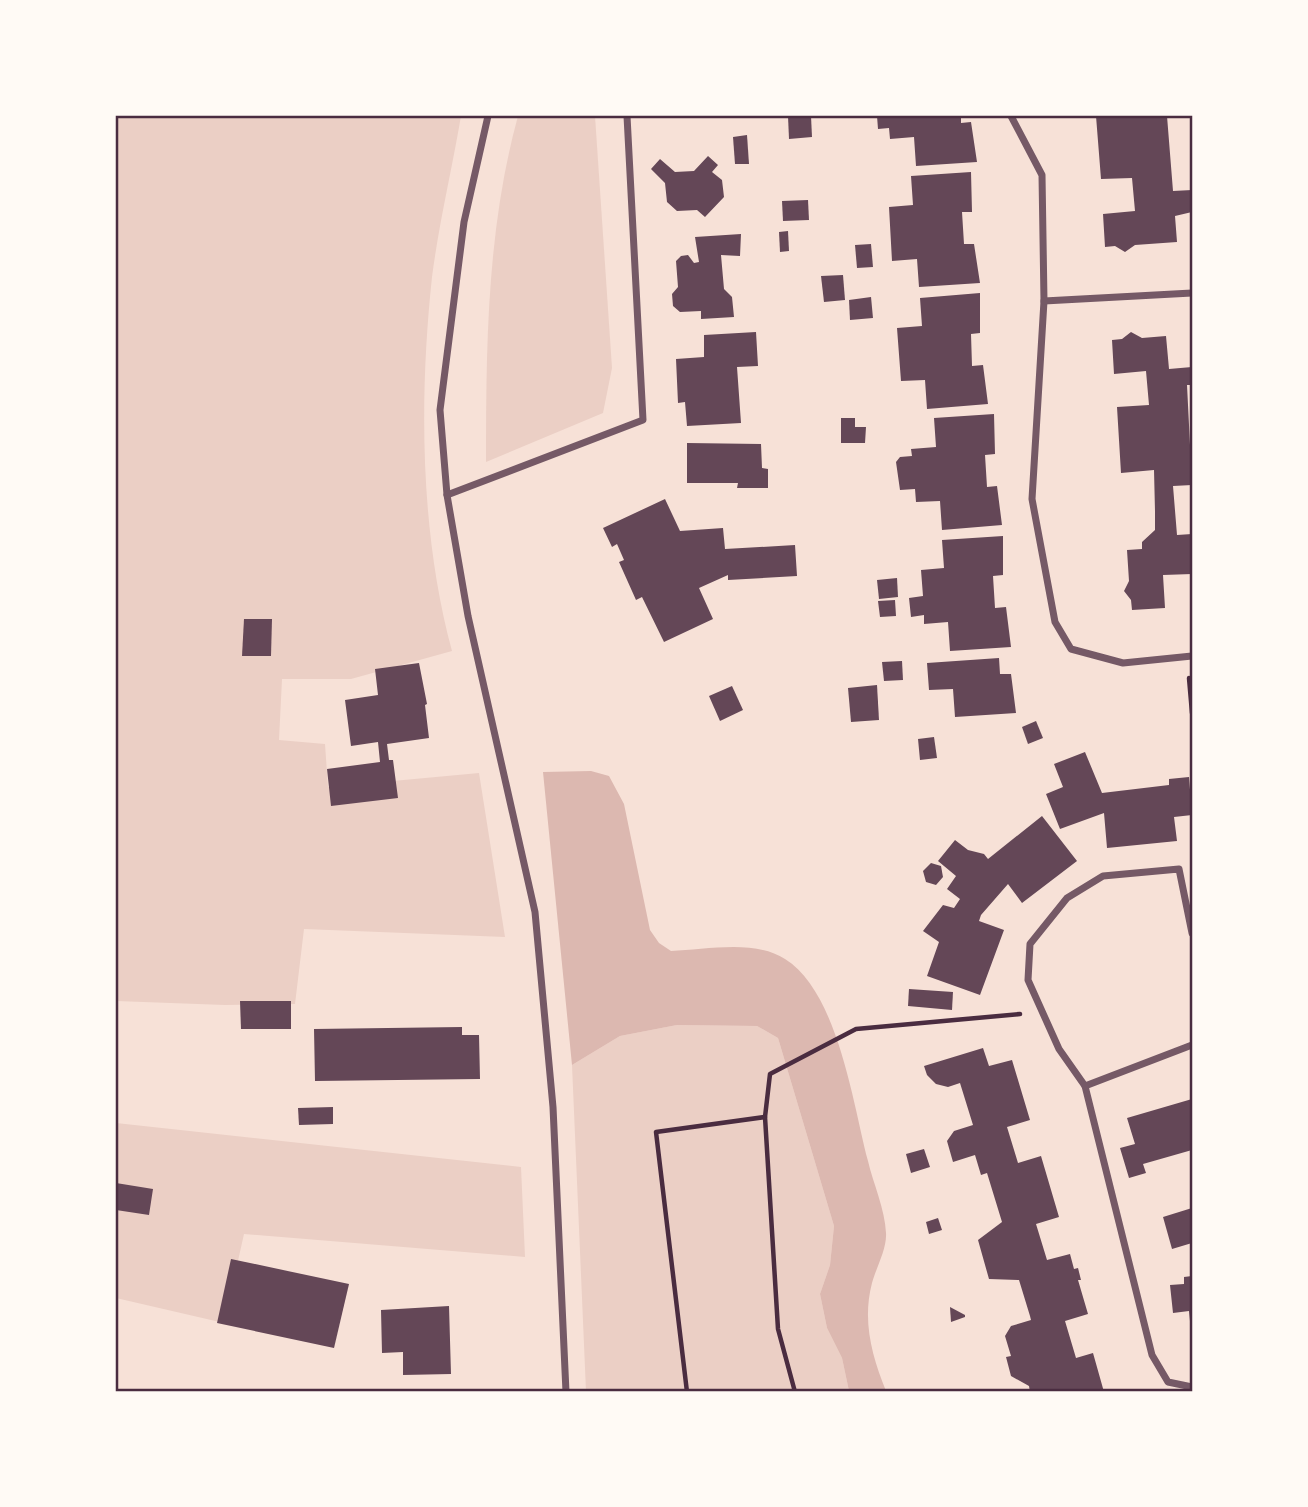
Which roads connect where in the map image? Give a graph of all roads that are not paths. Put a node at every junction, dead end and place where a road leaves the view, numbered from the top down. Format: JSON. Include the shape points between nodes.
{"nodes":[{"id":1,"x":488,"y":116,"type":"edge"},
{"id":2,"x":627,"y":116,"type":"edge"},
{"id":3,"x":1011,"y":116,"type":"edge"},
{"id":4,"x":1192,"y":293,"type":"edge"},
{"id":5,"x":1044,"y":301,"type":"junction"},
{"id":6,"x":447,"y":495,"type":"junction"},
{"id":7,"x":1190,"y":656,"type":"edge"},
{"id":8,"x":1192,"y":933,"type":"edge"},
{"id":9,"x":1192,"y":1045,"type":"edge"},
{"id":10,"x":1085,"y":1086,"type":"junction"},
{"id":11,"x":1192,"y":1387,"type":"edge"},
{"id":12,"x":566,"y":1391,"type":"edge"}],
"edges":[{"from":1,"to":6,"type":"street","via":[[464,222],[440,410]]},
{"from":2,"to":6,"type":"street","via":[[643,420]]},
{"from":3,"to":5,"type":"street","via":[[1042,175]]},
{"from":4,"to":5,"type":"street"},
{"from":5,"to":7,"type":"street","via":[[1032,499],[1055,622],[1071,649],[1123,663]]},
{"from":6,"to":12,"type":"street","via":[[468,616],[536,912],[553,1107]]},
{"from":8,"to":10,"type":"street","via":[[1179,869],[1103,876],[1067,898],[1030,944],[1028,980],[1059,1049]]},
{"from":9,"to":10,"type":"street"},
{"from":10,"to":11,"type":"street","via":[[1152,1355],[1168,1381]]}]}
